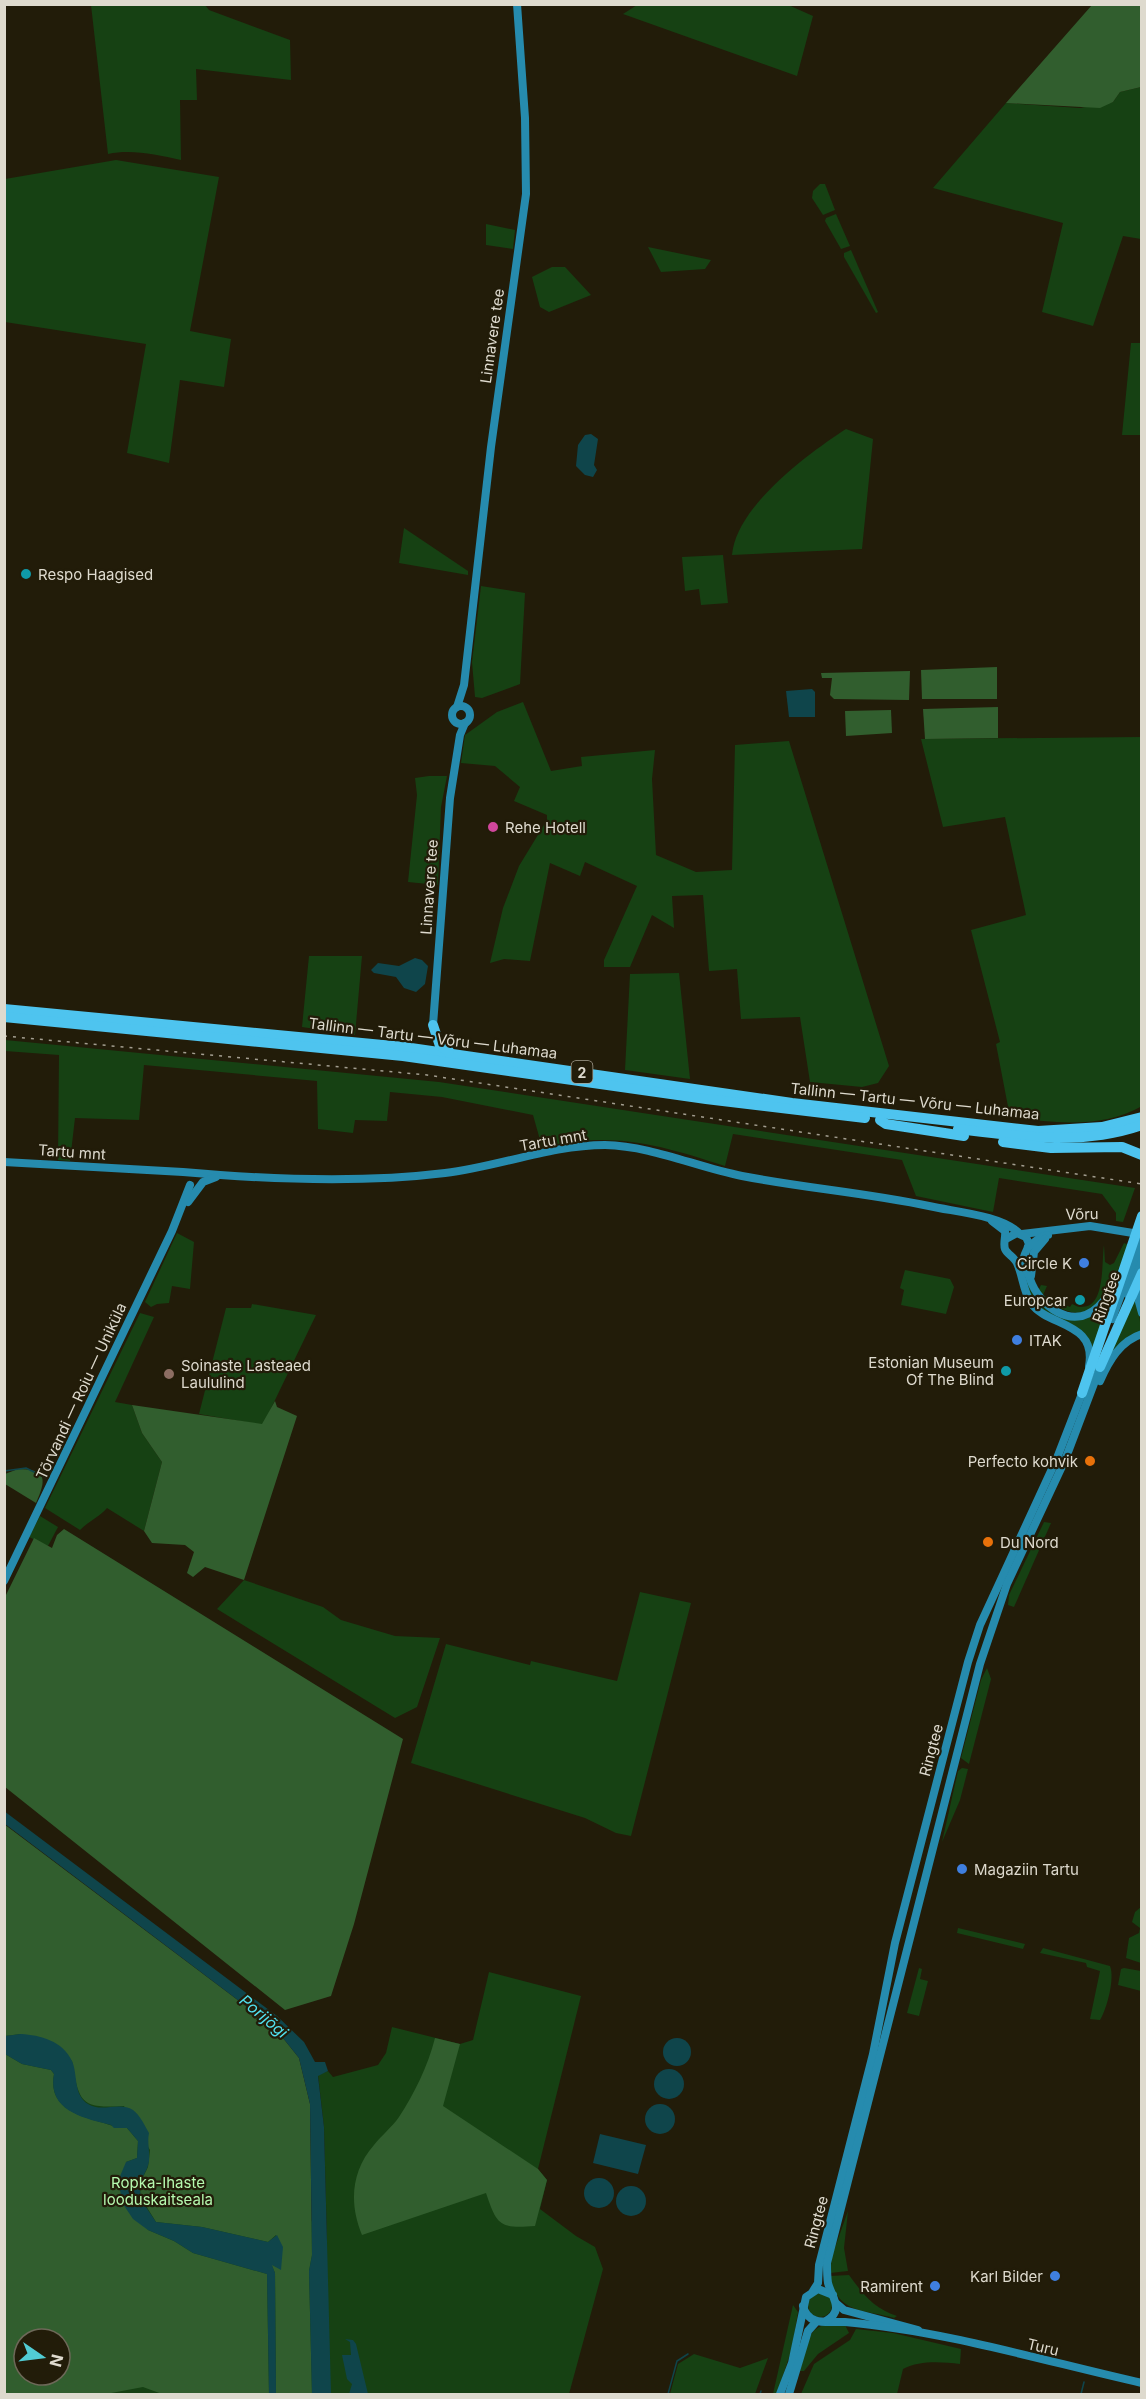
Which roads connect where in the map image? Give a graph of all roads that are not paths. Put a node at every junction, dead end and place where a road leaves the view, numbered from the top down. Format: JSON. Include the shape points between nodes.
{"nodes":[{"id":1,"x":517,"y":4,"type":"edge"},
{"id":2,"x":466,"y":670,"type":"junction"},
{"id":3,"x":457,"y":707,"type":"junction"},
{"id":4,"x":470,"y":710,"type":"junction"},
{"id":5,"x":454,"y":720,"type":"junction"},
{"id":6,"x":465,"y":723,"type":"junction"},
{"id":7,"x":456,"y":752,"type":"junction"},
{"id":8,"x":4,"y":1009,"type":"edge"},
{"id":9,"x":4,"y":1017,"type":"edge"},
{"id":10,"x":433,"y":1025,"type":"junction"},
{"id":11,"x":404,"y":1047,"type":"junction"},
{"id":12,"x":460,"y":1054,"type":"junction"},
{"id":13,"x":1142,"y":1117,"type":"edge"},
{"id":14,"x":879,"y":1120,"type":"junction"},
{"id":15,"x":1142,"y":1125,"type":"edge"},
{"id":16,"x":1142,"y":1155,"type":"edge"},
{"id":17,"x":4,"y":1162,"type":"edge"},
{"id":18,"x":195,"y":1181,"type":"junction"},
{"id":19,"x":1142,"y":1216,"type":"edge"},
{"id":20,"x":987,"y":1219,"type":"junction"},
{"id":21,"x":1117,"y":1231,"type":"junction"},
{"id":22,"x":1021,"y":1233,"type":"junction"},
{"id":23,"x":1052,"y":1234,"type":"junction"},
{"id":24,"x":1142,"y":1238,"type":"edge"},
{"id":25,"x":1006,"y":1239,"type":"junction"},
{"id":26,"x":1027,"y":1250,"type":"junction"},
{"id":27,"x":1130,"y":1250,"type":"junction"},
{"id":28,"x":1142,"y":1255,"type":"edge"},
{"id":29,"x":1012,"y":1256,"type":"junction"},
{"id":30,"x":1142,"y":1273,"type":"edge"},
{"id":31,"x":1030,"y":1280,"type":"junction"},
{"id":32,"x":1142,"y":1284,"type":"edge"},
{"id":33,"x":1142,"y":1313,"type":"edge"},
{"id":34,"x":1142,"y":1334,"type":"edge"},
{"id":35,"x":1100,"y":1367,"type":"junction"},
{"id":36,"x":1082,"y":1393,"type":"junction"},
{"id":37,"x":1085,"y":1409,"type":"junction"},
{"id":38,"x":4,"y":1581,"type":"edge"},
{"id":39,"x":813,"y":2291,"type":"junction"},
{"id":40,"x":833,"y":2295,"type":"junction"},
{"id":41,"x":837,"y":2304,"type":"junction"},
{"id":42,"x":803,"y":2307,"type":"junction"},
{"id":43,"x":826,"y":2321,"type":"junction"},
{"id":44,"x":816,"y":2322,"type":"junction"},
{"id":45,"x":939,"y":2336,"type":"junction"},
{"id":46,"x":1142,"y":2383,"type":"edge"},
{"id":47,"x":780,"y":2394,"type":"edge"},
{"id":48,"x":789,"y":2394,"type":"edge"}],
"edges":[{"from":1,"to":2,"type":"main road","name":"Linnavere tee","via":[[526,194],[490,447]]},
{"from":2,"to":3,"type":"main road","name":"Linnavere tee"},
{"from":2,"to":4,"type":"main road","name":"Linnavere tee"},
{"from":3,"to":4,"type":"main road"},
{"from":3,"to":5,"type":"main road","name":"Linnavere tee","via":[[452,714]]},
{"from":4,"to":6,"type":"main road","name":"Linnavere tee","via":[[471,716]]},
{"from":5,"to":6,"type":"main road"},
{"from":5,"to":7,"type":"main road","name":"Linnavere tee"},
{"from":6,"to":7,"type":"main road","name":"Linnavere tee"},
{"from":7,"to":10,"type":"main road","name":"Linnavere tee"},
{"from":8,"to":11,"type":"highway","name":"Tallinn — Tartu — Võru — Luhamaa","number":"2"},
{"from":9,"to":14,"type":"highway","name":"Tallinn — Tartu — Võru — Luhamaa","number":"2","via":[[403,1056]]},
{"from":10,"to":11,"type":"highway","via":[[422,1045]]},
{"from":10,"to":12,"type":"highway","via":[[440,1046]]},
{"from":11,"to":12,"type":"highway","name":"Tallinn — Tartu — Võru — Luhamaa","number":"2"},
{"from":12,"to":13,"type":"highway","name":"Tallinn — Tartu — Võru — Luhamaa","number":"2","via":[[792,1103],[1038,1131],[1102,1127]]},
{"from":14,"to":15,"type":"highway","name":"Tallinn — Tartu — Võru — Luhamaa","number":"2","via":[[1057,1139],[1104,1135]]},
{"from":14,"to":16,"type":"highway","via":[[1039,1147],[1122,1147]]},
{"from":17,"to":18,"type":"main road","name":"Tartu mnt","via":[[173,1172]]},
{"from":18,"to":20,"type":"main road","name":"Tartu mnt","via":[[226,1175],[427,1175],[566,1148],[607,1145],[652,1151],[739,1176]]},
{"from":18,"to":38,"type":"main road","name":"Tõrvandi — Roiu — Uniküla"},
{"from":19,"to":27,"type":"highway"},
{"from":20,"to":22,"type":"main road","via":[[1008,1223]]},
{"from":20,"to":25,"type":"main road","via":[[1002,1228]]},
{"from":21,"to":22,"type":"main road","name":"Võru","via":[[1076,1226]]},
{"from":21,"to":23,"type":"main road","name":"Võru"},
{"from":21,"to":24,"type":"main road","name":"Võru"},
{"from":22,"to":25,"type":"main road"},
{"from":22,"to":26,"type":"main road","via":[[1028,1239]]},
{"from":23,"to":26,"type":"main road","name":"Võru","via":[[1041,1237]]},
{"from":23,"to":31,"type":"main road","via":[[1034,1252]]},
{"from":24,"to":36,"type":"main road","name":"Ringtee"},
{"from":25,"to":29,"type":"main road","via":[[1005,1249]]},
{"from":26,"to":29,"type":"main road"},
{"from":26,"to":31,"type":"main road","via":[[1025,1266]]},
{"from":27,"to":31,"type":"main road","via":[[1104,1301],[1082,1316],[1049,1308],[1035,1294]]},
{"from":27,"to":36,"type":"highway"},
{"from":28,"to":35,"type":"main road","name":"Ringtee"},
{"from":29,"to":36,"type":"main road","via":[[1032,1305],[1076,1330],[1087,1344],[1090,1362]]},
{"from":30,"to":35,"type":"highway"},
{"from":32,"to":33,"type":"main road"},
{"from":34,"to":37,"type":"main road","via":[[1130,1339],[1113,1356]]},
{"from":35,"to":37,"type":"main road","name":"Ringtee"},
{"from":36,"to":39,"type":"main road","name":"Ringtee","via":[[1057,1458],[980,1625],[968,1662],[895,1943],[873,2054]]},
{"from":37,"to":40,"type":"main road","name":"Ringtee","via":[[1007,1584],[980,1664],[830,2253],[827,2275]]},
{"from":39,"to":40,"type":"main road","via":[[824,2289]]},
{"from":39,"to":42,"type":"main road"},
{"from":40,"to":41,"type":"main road"},
{"from":41,"to":43,"type":"main road","via":[[834,2315]]},
{"from":41,"to":45,"type":"main road","name":"Turu","via":[[844,2310]]},
{"from":42,"to":44,"type":"main road"},
{"from":42,"to":47,"type":"main road","via":[[792,2363]]},
{"from":43,"to":44,"type":"main road"},
{"from":43,"to":45,"type":"main road","name":"Turu"},
{"from":44,"to":48,"type":"main road","via":[[808,2331]]},
{"from":45,"to":46,"type":"main road","name":"Turu"}]}
